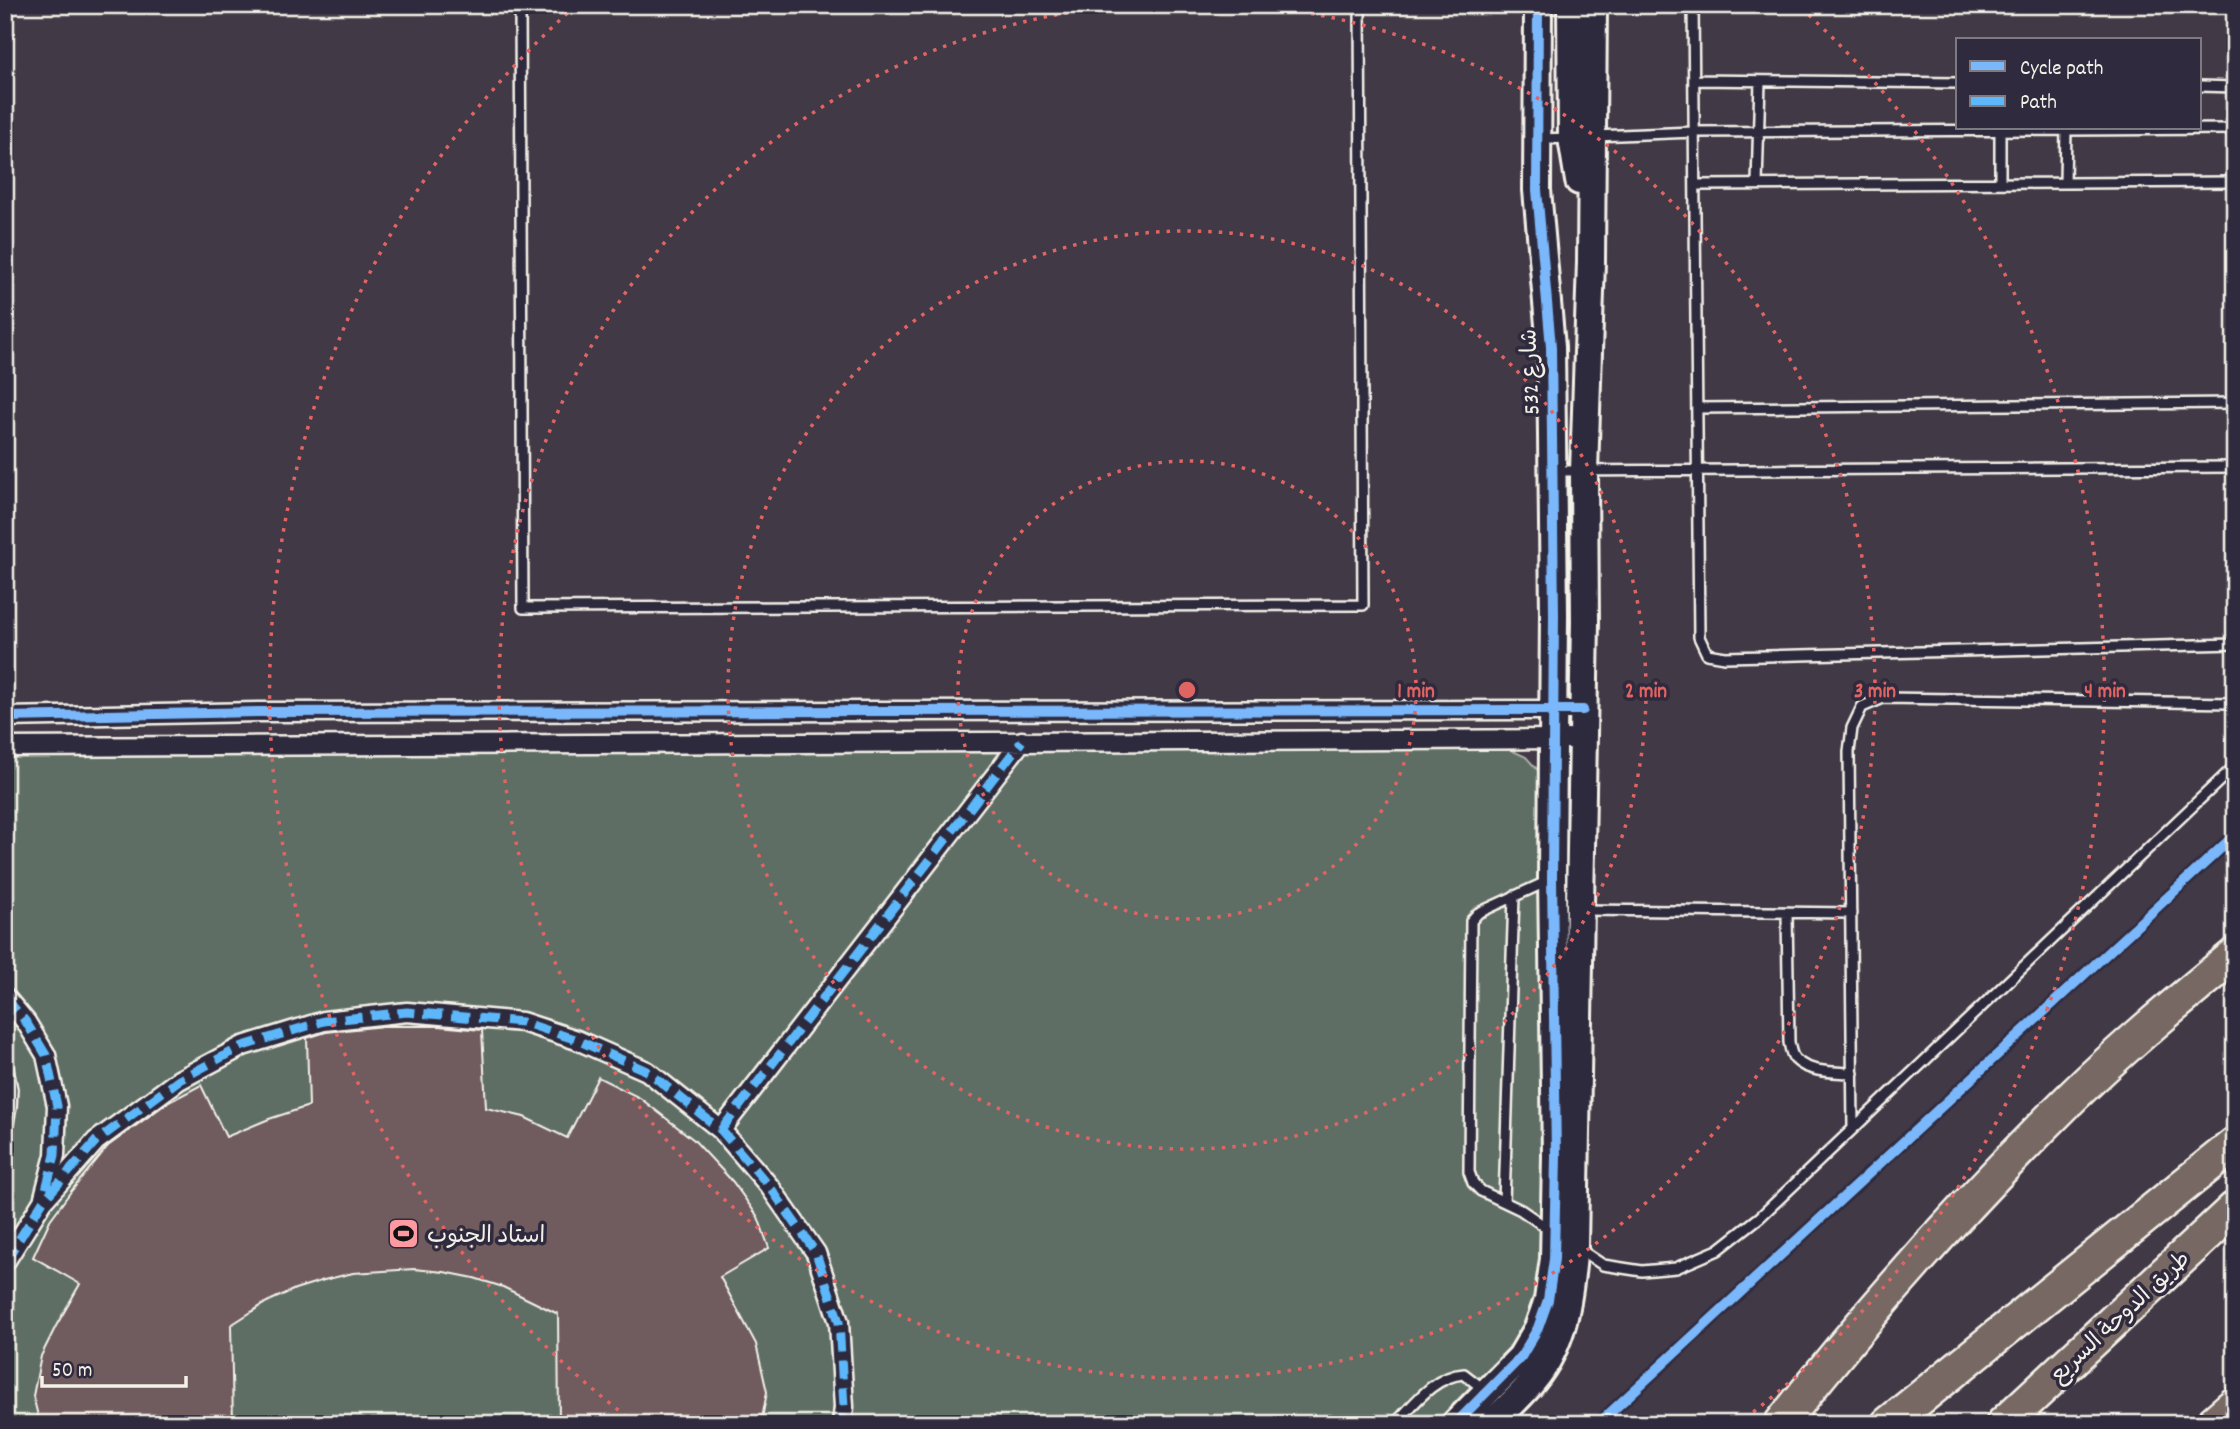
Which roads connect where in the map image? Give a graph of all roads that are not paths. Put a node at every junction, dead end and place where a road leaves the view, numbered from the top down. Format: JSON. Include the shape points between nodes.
{"nodes":[{"id":1,"x":520,"y":5,"type":"edge"},
{"id":2,"x":1360,"y":5,"type":"edge"},
{"id":3,"x":1538,"y":5,"type":"edge"},
{"id":4,"x":1571,"y":5,"type":"edge"},
{"id":5,"x":1593,"y":5,"type":"edge"},
{"id":6,"x":1602,"y":5,"type":"edge"},
{"id":7,"x":1693,"y":5,"type":"edge"},
{"id":8,"x":1694,"y":80,"type":"junction"},
{"id":9,"x":1760,"y":81,"type":"junction"},
{"id":10,"x":1956,"y":83,"type":"edge"},
{"id":11,"x":2202,"y":86,"type":"edge"},
{"id":12,"x":2235,"y":87,"type":"edge"},
{"id":13,"x":2202,"y":128,"type":"edge"},
{"id":14,"x":2235,"y":128,"type":"edge"},
{"id":15,"x":1956,"y":129,"type":"edge"},
{"id":16,"x":2000,"y":130,"type":"edge"},
{"id":17,"x":2066,"y":130,"type":"edge"},
{"id":18,"x":1759,"y":131,"type":"junction"},
{"id":19,"x":1694,"y":132,"type":"junction"},
{"id":20,"x":1589,"y":137,"type":"junction"},
{"id":21,"x":1538,"y":139,"type":"junction"},
{"id":22,"x":2235,"y":182,"type":"edge"},
{"id":23,"x":2000,"y":183,"type":"junction"},
{"id":24,"x":2065,"y":183,"type":"junction"},
{"id":25,"x":1757,"y":184,"type":"junction"},
{"id":26,"x":1695,"y":185,"type":"junction"},
{"id":27,"x":1590,"y":340,"type":"junction"},
{"id":28,"x":2235,"y":403,"type":"edge"},
{"id":29,"x":1697,"y":408,"type":"junction"},
{"id":30,"x":2235,"y":467,"type":"edge"},
{"id":31,"x":1698,"y":470,"type":"junction"},
{"id":32,"x":1552,"y":471,"type":"junction"},
{"id":33,"x":1584,"y":471,"type":"junction"},
{"id":34,"x":2235,"y":644,"type":"edge"},
{"id":35,"x":2235,"y":704,"type":"edge"},
{"id":36,"x":1583,"y":710,"type":"junction"},
{"id":37,"x":1553,"y":712,"type":"junction"},
{"id":38,"x":5,"y":716,"type":"edge"},
{"id":39,"x":1553,"y":738,"type":"junction"},
{"id":40,"x":1583,"y":740,"type":"junction"},
{"id":41,"x":1022,"y":741,"type":"junction"},
{"id":42,"x":5,"y":747,"type":"edge"},
{"id":43,"x":2235,"y":766,"type":"edge"},
{"id":44,"x":1552,"y":879,"type":"junction"},
{"id":45,"x":1514,"y":896,"type":"junction"},
{"id":46,"x":1580,"y":909,"type":"junction"},
{"id":47,"x":1787,"y":913,"type":"junction"},
{"id":48,"x":1851,"y":914,"type":"junction"},
{"id":49,"x":2235,"y":955,"type":"edge"},
{"id":50,"x":5,"y":997,"type":"edge"},
{"id":51,"x":5,"y":1054,"type":"edge"},
{"id":52,"x":1853,"y":1073,"type":"junction"},
{"id":53,"x":1853,"y":1128,"type":"junction"},
{"id":54,"x":721,"y":1129,"type":"junction"},
{"id":55,"x":5,"y":1136,"type":"edge"},
{"id":56,"x":2235,"y":1144,"type":"edge"},
{"id":57,"x":43,"y":1200,"type":"junction"},
{"id":58,"x":1504,"y":1202,"type":"junction"},
{"id":59,"x":2235,"y":1208,"type":"edge"},
{"id":60,"x":1564,"y":1239,"type":"junction"},
{"id":61,"x":5,"y":1262,"type":"edge"},
{"id":62,"x":2235,"y":1404,"type":"edge"},
{"id":63,"x":1494,"y":1409,"type":"edge"},
{"id":64,"x":842,"y":1424,"type":"edge"},
{"id":65,"x":1395,"y":1424,"type":"edge"},
{"id":66,"x":1455,"y":1424,"type":"edge"},
{"id":67,"x":1781,"y":1424,"type":"edge"},
{"id":68,"x":1888,"y":1424,"type":"edge"},
{"id":69,"x":2003,"y":1424,"type":"edge"},
{"id":70,"x":2212,"y":1424,"type":"edge"}],
"edges":[{"from":1,"to":2,"type":"lane","via":[[523,608],[1363,605]]},
{"from":3,"to":21,"type":"street","name":"شارع 532"},
{"from":4,"to":20,"type":"street"},
{"from":5,"to":20,"type":"street"},
{"from":6,"to":20,"type":"street"},
{"from":7,"to":8,"type":"lane"},
{"from":8,"to":9,"type":"lane"},
{"from":8,"to":19,"type":"lane"},
{"from":9,"to":10,"type":"lane"},
{"from":9,"to":18,"type":"lane"},
{"from":11,"to":12,"type":"lane"},
{"from":13,"to":14,"type":"lane"},
{"from":15,"to":18,"type":"lane"},
{"from":16,"to":23,"type":"lane"},
{"from":17,"to":24,"type":"lane"},
{"from":18,"to":19,"type":"lane"},
{"from":18,"to":25,"type":"lane"},
{"from":19,"to":20,"type":"lane"},
{"from":19,"to":26,"type":"lane"},
{"from":20,"to":21,"type":"lane"},
{"from":20,"to":27,"type":"street"},
{"from":20,"to":27,"type":"street","via":[[1604,292]]},
{"from":21,"to":32,"type":"street","name":"شارع 532","via":[[1551,347]]},
{"from":22,"to":24,"type":"lane"},
{"from":23,"to":24,"type":"lane"},
{"from":23,"to":25,"type":"lane"},
{"from":25,"to":26,"type":"lane"},
{"from":26,"to":29,"type":"lane"},
{"from":27,"to":33,"type":"street"},
{"from":28,"to":29,"type":"lane"},
{"from":29,"to":31,"type":"lane"},
{"from":30,"to":31,"type":"lane"},
{"from":31,"to":33,"type":"lane"},
{"from":31,"to":34,"type":"lane","via":[[1699,637],[1707,654]]},
{"from":32,"to":33,"type":"lane"},
{"from":32,"to":37,"type":"street","name":"شارع 532"},
{"from":33,"to":36,"type":"street"},
{"from":35,"to":48,"type":"lane","via":[[1883,698],[1862,707],[1852,728],[1849,752]]},
{"from":36,"to":37,"type":"street"},
{"from":36,"to":40,"type":"street"},
{"from":37,"to":38,"type":"street"},
{"from":37,"to":39,"type":"street","name":"شارع 532"},
{"from":39,"to":40,"type":"street"},
{"from":39,"to":41,"type":"street"},
{"from":39,"to":44,"type":"street","name":"شارع 532"},
{"from":40,"to":46,"type":"street"},
{"from":41,"to":42,"type":"street"},
{"from":41,"to":54,"type":"street"},
{"from":43,"to":53,"type":"lane"},
{"from":44,"to":45,"type":"lane"},
{"from":44,"to":60,"type":"street","name":"شارع 532","via":[[1556,1156]]},
{"from":45,"to":58,"type":"lane"},
{"from":45,"to":58,"type":"lane","via":[[1478,913],[1469,927],[1469,1172],[1481,1191]]},
{"from":46,"to":47,"type":"lane"},
{"from":46,"to":60,"type":"street"},
{"from":47,"to":48,"type":"lane"},
{"from":47,"to":52,"type":"lane","via":[[1791,1052],[1808,1067]]},
{"from":48,"to":52,"type":"lane"},
{"from":49,"to":67,"type":"highway","via":[[2155,1021],[2019,1151],[1924,1253]]},
{"from":50,"to":57,"type":"street","via":[[46,1055],[57,1106],[55,1155]]},
{"from":51,"to":55,"type":"lane","via":[[12,1089]]},
{"from":52,"to":53,"type":"lane"},
{"from":53,"to":60,"type":"lane","via":[[1760,1217],[1718,1250],[1676,1268],[1642,1271],[1603,1265]]},
{"from":54,"to":57,"type":"street","via":[[647,1070],[578,1040],[522,1022],[407,1012],[324,1021],[243,1046],[178,1080],[96,1141]]},
{"from":54,"to":64,"type":"street","via":[[771,1187],[816,1253],[839,1322]]},
{"from":56,"to":68,"type":"highway"},
{"from":57,"to":61,"type":"street"},
{"from":58,"to":60,"type":"lane"},
{"from":59,"to":69,"type":"highway","name":"طريق الدوحة السريع"},
{"from":60,"to":63,"type":"street","via":[[1538,1328]]},
{"from":62,"to":70,"type":"highway"},
{"from":63,"to":65,"type":"lane","via":[[1464,1374],[1452,1374],[1439,1380]]},
{"from":63,"to":66,"type":"street"}]}
